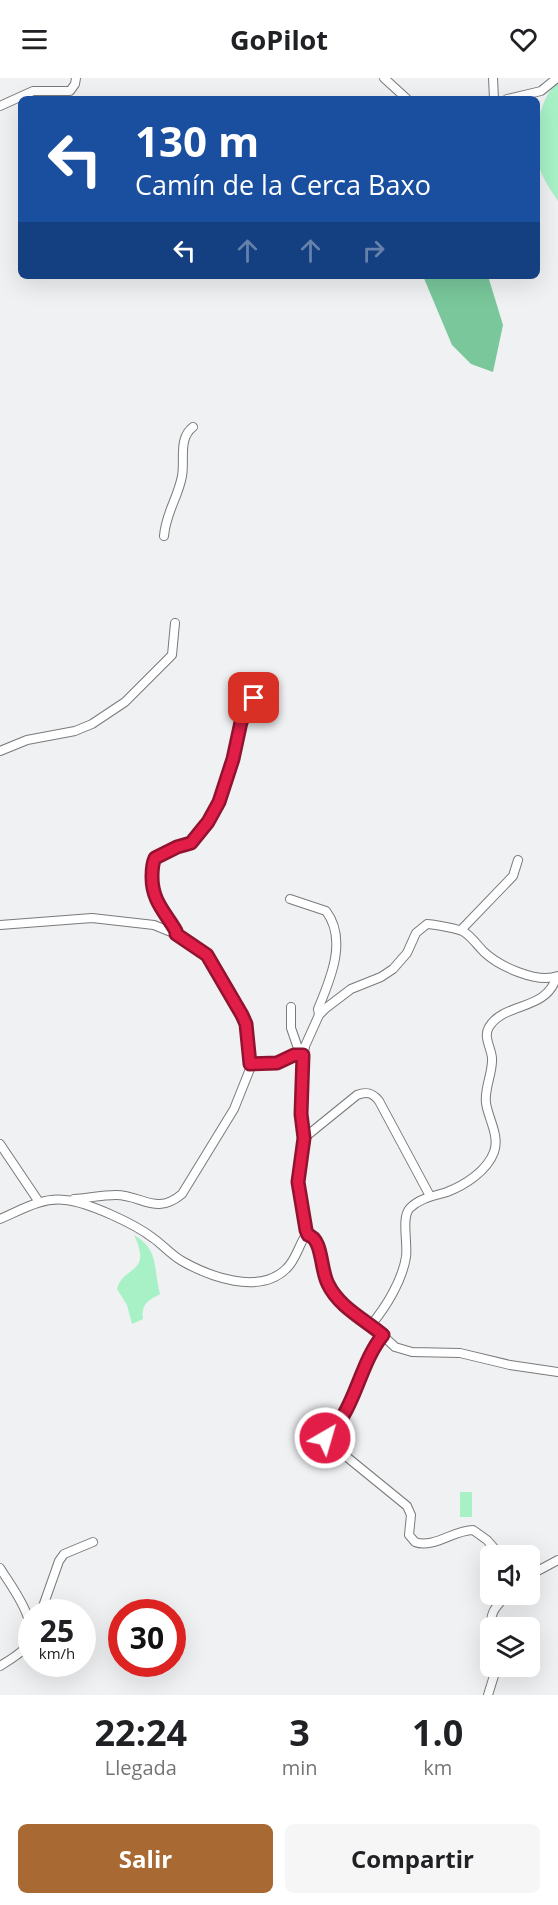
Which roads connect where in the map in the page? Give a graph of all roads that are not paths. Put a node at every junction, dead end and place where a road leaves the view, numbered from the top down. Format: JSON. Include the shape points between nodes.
{"nodes":[{"id":1,"x":76,"y":78,"type":"edge"},
{"id":2,"x":384,"y":78,"type":"edge"},
{"id":3,"x":493,"y":78,"type":"edge"},
{"id":4,"x":556,"y":78,"type":"edge"},
{"id":5,"x":22,"y":96,"type":"edge"},
{"id":6,"x":404,"y":96,"type":"edge"},
{"id":7,"x":494,"y":96,"type":"edge"},
{"id":8,"x":520,"y":96,"type":"edge"},
{"id":9,"x":18,"y":98,"type":"edge"},
{"id":10,"x":0,"y":106,"type":"edge"},
{"id":11,"x":194,"y":427,"type":"dead end"},
{"id":12,"x":164,"y":536,"type":"dead end"},
{"id":13,"x":175,"y":623,"type":"dead end"},
{"id":14,"x":260,"y":690,"type":"dead end"},
{"id":15,"x":0,"y":751,"type":"edge"},
{"id":16,"x":518,"y":860,"type":"dead end"},
{"id":17,"x":290,"y":899,"type":"dead end"},
{"id":18,"x":0,"y":925,"type":"edge"},
{"id":19,"x":461,"y":930,"type":"junction"},
{"id":20,"x":176,"y":934,"type":"junction"},
{"id":21,"x":557,"y":977,"type":"edge"},
{"id":22,"x":291,"y":1007,"type":"dead end"},
{"id":23,"x":320,"y":1015,"type":"junction"},
{"id":24,"x":301,"y":1055,"type":"junction"},
{"id":25,"x":250,"y":1064,"type":"junction"},
{"id":26,"x":304,"y":1138,"type":"junction"},
{"id":27,"x":0,"y":1144,"type":"edge"},
{"id":28,"x":430,"y":1196,"type":"junction"},
{"id":29,"x":66,"y":1200,"type":"junction"},
{"id":30,"x":39,"y":1202,"type":"junction"},
{"id":31,"x":0,"y":1220,"type":"edge"},
{"id":32,"x":308,"y":1235,"type":"junction"},
{"id":33,"x":371,"y":1325,"type":"junction"},
{"id":34,"x":383,"y":1335,"type":"junction"},
{"id":35,"x":558,"y":1372,"type":"edge"},
{"id":36,"x":93,"y":1542,"type":"dead end"},
{"id":37,"x":491,"y":1545,"type":"edge"},
{"id":38,"x":558,"y":1560,"type":"edge"},
{"id":39,"x":0,"y":1568,"type":"edge"},
{"id":40,"x":540,"y":1570,"type":"edge"},
{"id":41,"x":19,"y":1599,"type":"edge"},
{"id":42,"x":46,"y":1599,"type":"edge"},
{"id":43,"x":18,"y":1654,"type":"edge"},
{"id":44,"x":0,"y":1666,"type":"edge"},
{"id":45,"x":494,"y":1677,"type":"edge"},
{"id":46,"x":488,"y":1695,"type":"edge"}],
"edges":[{"from":1,"to":5,"type":"street","via":[[69,91],[33,91]]},
{"from":2,"to":6,"type":"street"},
{"from":3,"to":7,"type":"street"},
{"from":4,"to":8,"type":"street","via":[[541,91]]},
{"from":9,"to":10,"type":"street"},
{"from":11,"to":12,"type":"street","via":[[184,442],[183,475],[167,514]]},
{"from":13,"to":15,"type":"street","via":[[172,655],[118,708],[75,731],[27,740]]},
{"from":14,"to":20,"type":"street","via":[[241,722],[219,802],[208,822],[191,843],[153,861],[154,896]]},
{"from":16,"to":19,"type":"street","via":[[513,876]]},
{"from":17,"to":23,"type":"street","via":[[326,911],[336,938],[334,964],[318,1009]]},
{"from":18,"to":20,"type":"street","via":[[93,918],[154,925]]},
{"from":19,"to":21,"type":"street","via":[[502,965],[526,975]]},
{"from":19,"to":23,"type":"street","via":[[427,924],[393,969],[343,994]]},
{"from":20,"to":25,"type":"street","via":[[211,961],[246,1024]]},
{"from":21,"to":28,"type":"street","via":[[547,994],[493,1021],[487,1031],[492,1061],[486,1102],[495,1142],[492,1156],[468,1181]]},
{"from":22,"to":24,"type":"street","via":[[291,1028]]},
{"from":23,"to":24,"type":"street"},
{"from":24,"to":25,"type":"street","via":[[277,1063]]},
{"from":24,"to":26,"type":"street"},
{"from":25,"to":29,"type":"street","via":[[234,1109],[176,1199],[162,1204],[117,1195]]},
{"from":26,"to":28,"type":"street","via":[[357,1095],[371,1094],[379,1101]]},
{"from":26,"to":32,"type":"street","via":[[298,1182]]},
{"from":27,"to":30,"type":"street"},
{"from":28,"to":33,"type":"street","via":[[406,1213],[403,1270]]},
{"from":29,"to":30,"type":"street"},
{"from":29,"to":32,"type":"street","via":[[125,1222],[194,1267],[233,1280],[254,1282],[277,1276],[291,1264]]},
{"from":30,"to":31,"type":"street"},
{"from":32,"to":33,"type":"street","via":[[318,1244],[322,1270],[332,1291]]},
{"from":33,"to":34,"type":"street"},
{"from":34,"to":35,"type":"street","via":[[405,1352],[460,1353]]},
{"from":34,"to":37,"type":"street","via":[[343,1415],[326,1434],[326,1440],[407,1506],[409,1535],[415,1542],[426,1544],[473,1530]]},
{"from":36,"to":42,"type":"street","via":[[64,1554]]},
{"from":38,"to":40,"type":"street"},
{"from":39,"to":41,"type":"street"},
{"from":43,"to":44,"type":"street"},
{"from":45,"to":46,"type":"street"}]}
